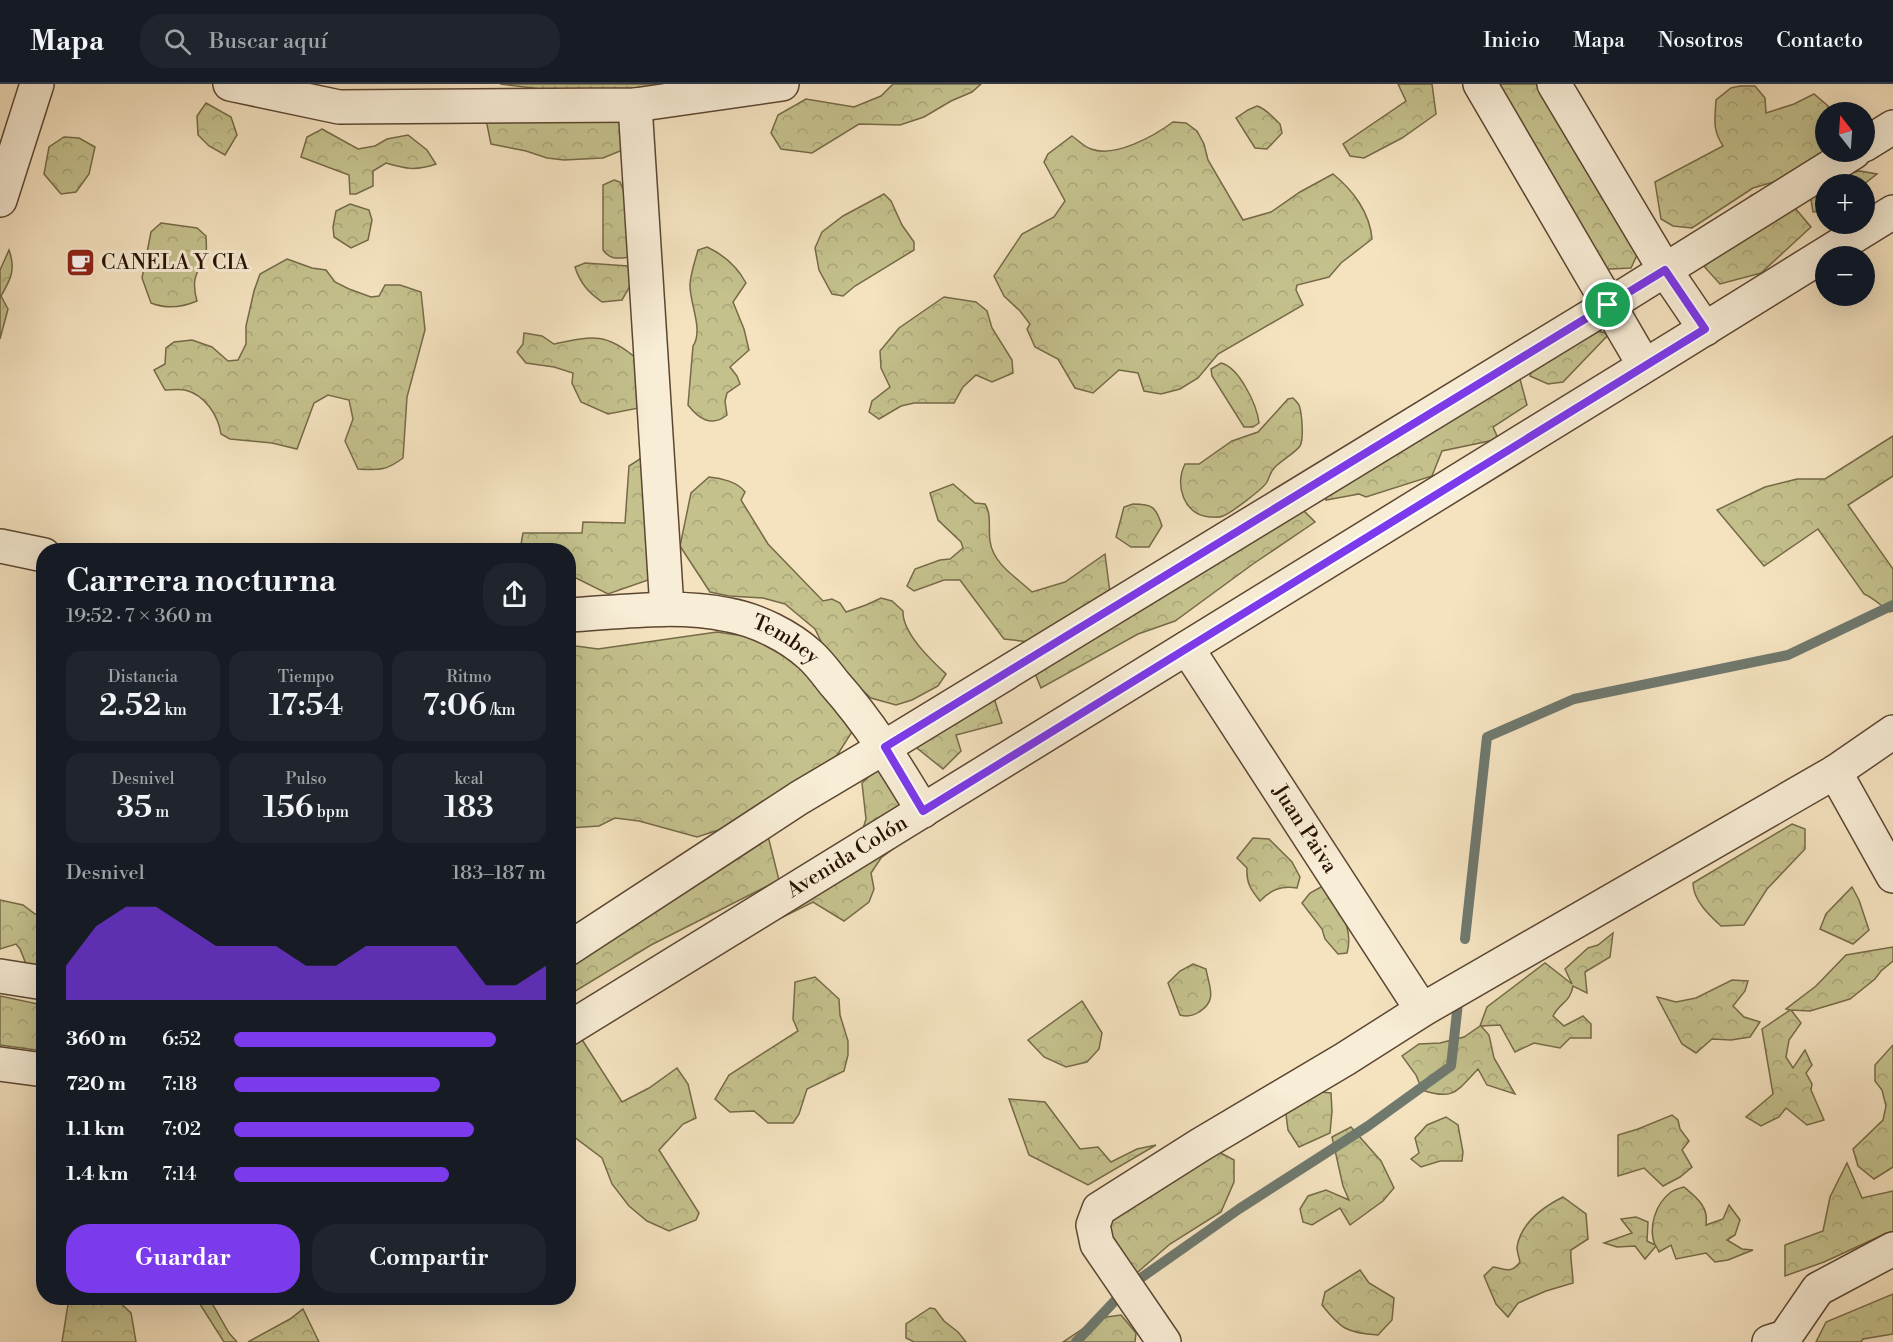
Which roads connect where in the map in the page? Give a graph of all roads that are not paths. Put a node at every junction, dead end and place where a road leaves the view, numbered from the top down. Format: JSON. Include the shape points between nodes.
{"nodes":[{"id":1,"x":37,"y":84,"type":"edge"},
{"id":2,"x":230,"y":84,"type":"edge"},
{"id":3,"x":782,"y":84,"type":"edge"},
{"id":4,"x":1480,"y":84,"type":"edge"},
{"id":5,"x":1554,"y":84,"type":"edge"},
{"id":6,"x":635,"y":105,"type":"junction"},
{"id":7,"x":1893,"y":127,"type":"edge"},
{"id":8,"x":1875,"y":138,"type":"edge"},
{"id":9,"x":1838,"y":162,"type":"edge"},
{"id":10,"x":0,"y":200,"type":"edge"},
{"id":11,"x":1893,"y":212,"type":"edge"},
{"id":12,"x":1665,"y":270,"type":"junction"},
{"id":13,"x":1608,"y":305,"type":"junction"},
{"id":14,"x":1705,"y":329,"type":"junction"},
{"id":15,"x":1644,"y":365,"type":"junction"},
{"id":16,"x":0,"y":546,"type":"edge"},
{"id":17,"x":36,"y":553,"type":"edge"},
{"id":18,"x":667,"y":609,"type":"junction"},
{"id":19,"x":576,"y":615,"type":"edge"},
{"id":20,"x":1187,"y":648,"type":"junction"},
{"id":21,"x":1893,"y":732,"type":"edge"},
{"id":22,"x":885,"y":747,"type":"junction"},
{"id":23,"x":1835,"y":772,"type":"junction"},
{"id":24,"x":923,"y":811,"type":"junction"},
{"id":25,"x":1893,"y":876,"type":"edge"},
{"id":26,"x":576,"y":943,"type":"edge"},
{"id":27,"x":0,"y":976,"type":"edge"},
{"id":28,"x":36,"y":982,"type":"edge"},
{"id":29,"x":1422,"y":1010,"type":"junction"},
{"id":30,"x":576,"y":1024,"type":"edge"},
{"id":31,"x":0,"y":1064,"type":"edge"},
{"id":32,"x":36,"y":1069,"type":"edge"},
{"id":33,"x":1893,"y":1249,"type":"edge"},
{"id":34,"x":1780,"y":1340,"type":"edge"},
{"id":35,"x":1164,"y":1342,"type":"edge"}],
"edges":[{"from":1,"to":10,"type":"street"},
{"from":2,"to":6,"type":"street","via":[[339,107]]},
{"from":3,"to":6,"type":"street"},
{"from":4,"to":13,"type":"street"},
{"from":5,"to":12,"type":"street"},
{"from":6,"to":18,"type":"street"},
{"from":7,"to":8,"type":"street"},
{"from":9,"to":12,"type":"street"},
{"from":11,"to":14,"type":"street","name":"Avenida Colón"},
{"from":12,"to":13,"type":"street"},
{"from":12,"to":14,"type":"street"},
{"from":13,"to":15,"type":"street"},
{"from":13,"to":22,"type":"street"},
{"from":14,"to":15,"type":"street","name":"Avenida Colón"},
{"from":15,"to":20,"type":"street","name":"Avenida Colón"},
{"from":16,"to":17,"type":"street"},
{"from":18,"to":19,"type":"street","name":"Tembey"},
{"from":18,"to":22,"type":"street","name":"Tembey","via":[[729,615],[754,622],[785,638],[810,655]]},
{"from":20,"to":24,"type":"street","name":"Avenida Colón"},
{"from":20,"to":29,"type":"street","name":"Juan Paiva"},
{"from":21,"to":23,"type":"street"},
{"from":22,"to":24,"type":"street","name":"Tembey"},
{"from":22,"to":26,"type":"street"},
{"from":23,"to":25,"type":"street"},
{"from":23,"to":29,"type":"street"},
{"from":24,"to":30,"type":"street","name":"Avenida Colón"},
{"from":27,"to":28,"type":"street"},
{"from":29,"to":35,"type":"street","via":[[1099,1209],[1093,1225],[1097,1244]]},
{"from":31,"to":32,"type":"street"},
{"from":33,"to":34,"type":"street","via":[[1818,1289]]}]}
